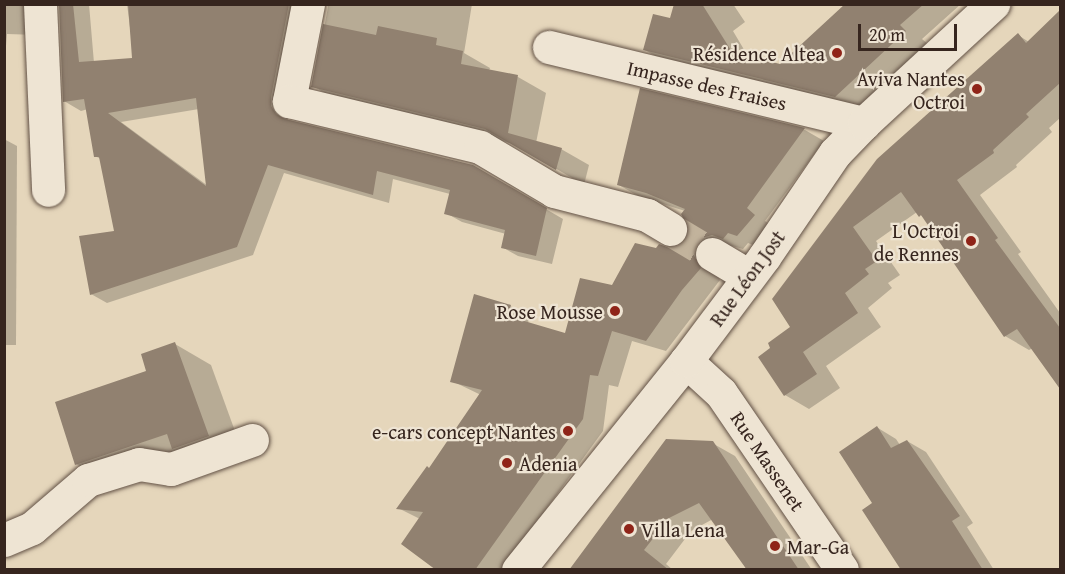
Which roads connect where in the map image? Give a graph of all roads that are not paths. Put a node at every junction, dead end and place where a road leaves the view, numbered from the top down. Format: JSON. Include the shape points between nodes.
{"nodes":[{"id":1,"x":40,"y":4,"type":"edge"},
{"id":2,"x":308,"y":4,"type":"edge"},
{"id":3,"x":993,"y":4,"type":"edge"},
{"id":4,"x":549,"y":47,"type":"dead end"},
{"id":5,"x":864,"y":123,"type":"junction"},
{"id":6,"x":48,"y":190,"type":"dead end"},
{"id":7,"x":670,"y":229,"type":"tunnel mouth"},
{"id":8,"x":712,"y":254,"type":"tunnel mouth"},
{"id":9,"x":749,"y":276,"type":"junction"},
{"id":10,"x":686,"y":361,"type":"junction"},
{"id":11,"x":252,"y":440,"type":"dead end"},
{"id":12,"x":4,"y":540,"type":"edge"},
{"id":13,"x":518,"y":570,"type":"edge"},
{"id":14,"x":842,"y":570,"type":"edge"}],
"edges":[{"from":1,"to":6,"type":"street"},
{"from":2,"to":7,"type":"street","via":[[289,101],[480,147],[554,191],[647,215]]},
{"from":3,"to":5,"type":"street","name":"Rue Léon Jost"},
{"from":4,"to":5,"type":"street","name":"Impasse des Fraises"},
{"from":5,"to":9,"type":"street","name":"Rue Léon Jost","via":[[817,175]]},
{"from":8,"to":9,"type":"street"},
{"from":9,"to":10,"type":"street","name":"Rue Léon Jost"},
{"from":10,"to":13,"type":"street","name":"Rue Léon Jost"},
{"from":10,"to":14,"type":"street","name":"Rue Massenet","via":[[721,393]]},
{"from":11,"to":12,"type":"street","via":[[171,469],[140,464],[88,480],[32,528]]}]}
